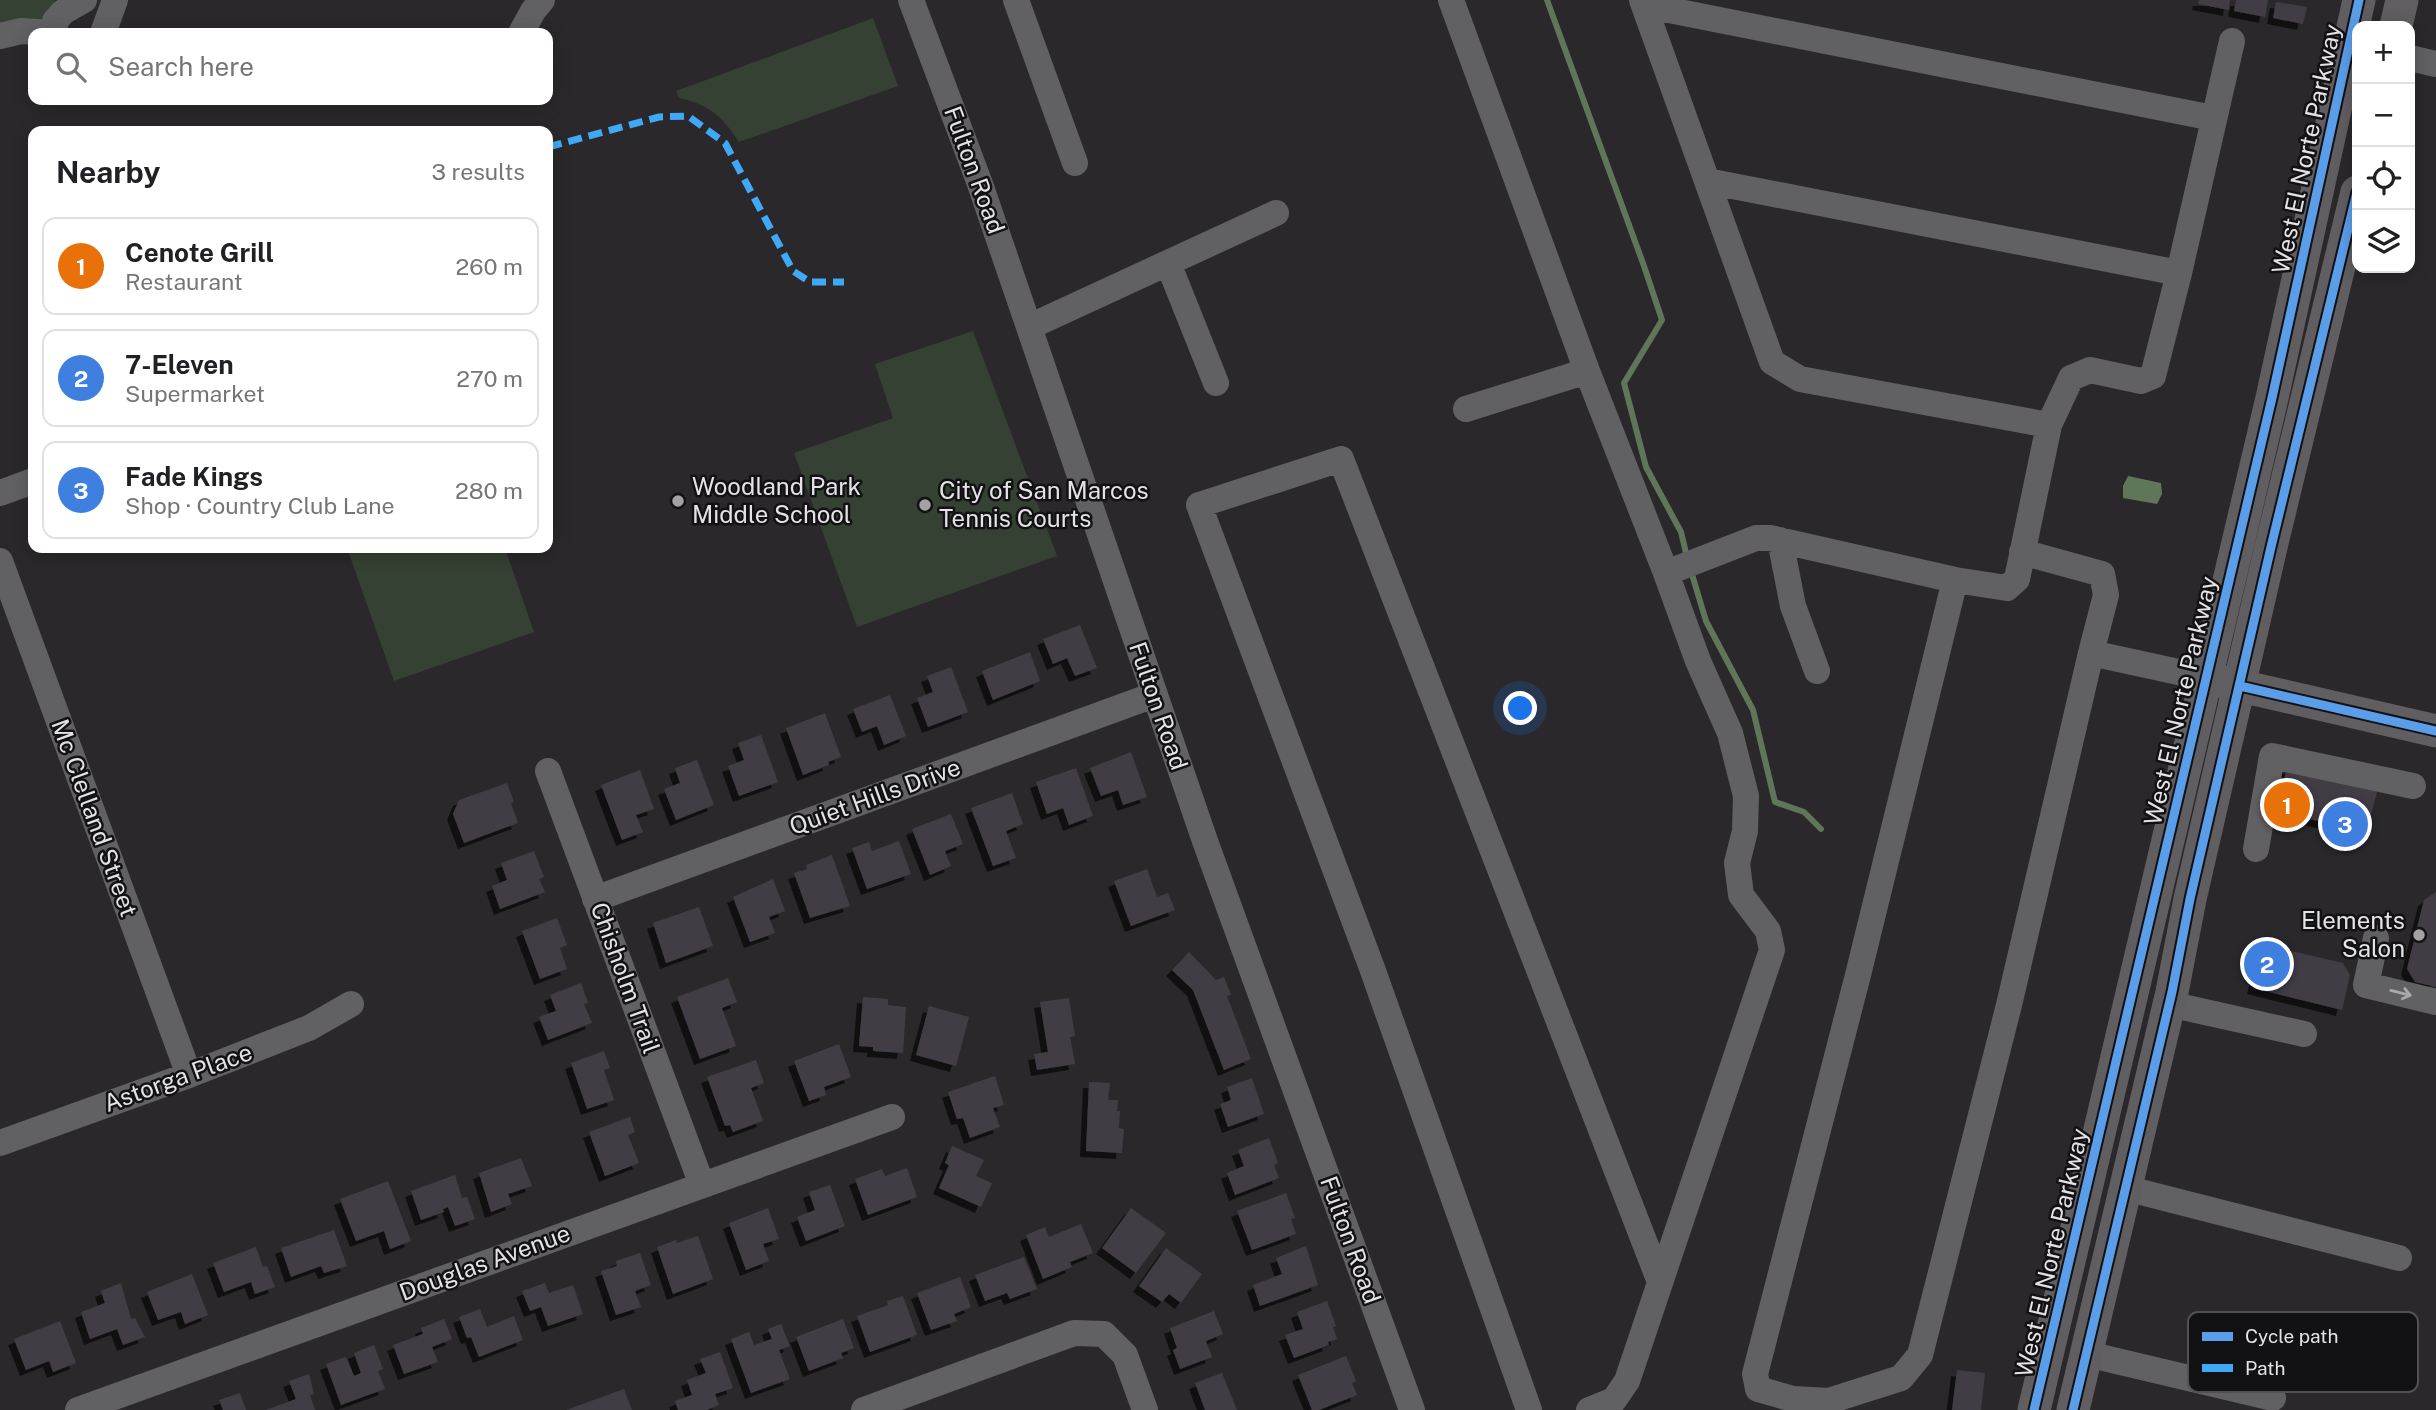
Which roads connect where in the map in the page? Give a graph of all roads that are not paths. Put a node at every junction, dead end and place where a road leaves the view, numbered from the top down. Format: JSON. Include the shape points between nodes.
{"nodes":[{"id":1,"x":84,"y":0,"type":"edge"},
{"id":2,"x":115,"y":0,"type":"edge"},
{"id":3,"x":542,"y":0,"type":"edge"},
{"id":4,"x":911,"y":0,"type":"edge"},
{"id":5,"x":1016,"y":0,"type":"edge"},
{"id":6,"x":1451,"y":0,"type":"edge"},
{"id":7,"x":2360,"y":0,"type":"edge"},
{"id":8,"x":2402,"y":0,"type":"edge"},
{"id":9,"x":1643,"y":2,"type":"edge"},
{"id":10,"x":2397,"y":21,"type":"edge"},
{"id":11,"x":55,"y":28,"type":"edge"},
{"id":12,"x":105,"y":28,"type":"edge"},
{"id":13,"x":524,"y":28,"type":"edge"},
{"id":14,"x":28,"y":31,"type":"edge"},
{"id":15,"x":0,"y":36,"type":"edge"},
{"id":16,"x":2232,"y":41,"type":"dead end"},
{"id":17,"x":2415,"y":59,"type":"edge"},
{"id":18,"x":2436,"y":64,"type":"edge"},
{"id":19,"x":2213,"y":118,"type":"junction"},
{"id":20,"x":1075,"y":163,"type":"dead end"},
{"id":21,"x":1707,"y":181,"type":"junction"},
{"id":22,"x":2352,"y":210,"type":"edge"},
{"id":23,"x":1276,"y":213,"type":"dead end"},
{"id":24,"x":1168,"y":263,"type":"junction"},
{"id":25,"x":2179,"y":273,"type":"junction"},
{"id":26,"x":1029,"y":327,"type":"junction"},
{"id":27,"x":1587,"y":371,"type":"junction"},
{"id":28,"x":1216,"y":383,"type":"dead end"},
{"id":29,"x":1466,"y":409,"type":"dead end"},
{"id":30,"x":2049,"y":425,"type":"junction"},
{"id":31,"x":28,"y":483,"type":"edge"},
{"id":32,"x":0,"y":493,"type":"edge"},
{"id":33,"x":1780,"y":540,"type":"junction"},
{"id":34,"x":2022,"y":552,"type":"junction"},
{"id":35,"x":0,"y":561,"type":"edge"},
{"id":36,"x":1682,"y":567,"type":"junction"},
{"id":37,"x":1955,"y":580,"type":"junction"},
{"id":38,"x":2091,"y":653,"type":"junction"},
{"id":39,"x":1817,"y":671,"type":"dead end"},
{"id":40,"x":2206,"y":678,"type":"junction"},
{"id":41,"x":2240,"y":686,"type":"junction"},
{"id":42,"x":1154,"y":695,"type":"junction"},
{"id":43,"x":2436,"y":731,"type":"edge"},
{"id":44,"x":548,"y":771,"type":"dead end"},
{"id":45,"x":2413,"y":786,"type":"dead end"},
{"id":46,"x":2256,"y":849,"type":"dead end"},
{"id":47,"x":595,"y":899,"type":"junction"},
{"id":48,"x":2376,"y":938,"type":"dead end"},
{"id":49,"x":2436,"y":1002,"type":"edge"},
{"id":50,"x":351,"y":1004,"type":"dead end"},
{"id":51,"x":2169,"y":1004,"type":"junction"},
{"id":52,"x":2304,"y":1034,"type":"dead end"},
{"id":53,"x":189,"y":1075,"type":"junction"},
{"id":54,"x":892,"y":1117,"type":"dead end"},
{"id":55,"x":0,"y":1143,"type":"edge"},
{"id":56,"x":702,"y":1185,"type":"junction"},
{"id":57,"x":2125,"y":1188,"type":"junction"},
{"id":58,"x":2399,"y":1258,"type":"dead end"},
{"id":59,"x":1660,"y":1282,"type":"junction"},
{"id":60,"x":2087,"y":1354,"type":"junction"},
{"id":61,"x":2188,"y":1378,"type":"edge"},
{"id":62,"x":2248,"y":1392,"type":"edge"},
{"id":63,"x":2273,"y":1398,"type":"dead end"},
{"id":64,"x":78,"y":1410,"type":"edge"},
{"id":65,"x":864,"y":1410,"type":"edge"},
{"id":66,"x":1145,"y":1410,"type":"edge"},
{"id":67,"x":1412,"y":1410,"type":"edge"},
{"id":68,"x":1529,"y":1410,"type":"edge"},
{"id":69,"x":1589,"y":1410,"type":"edge"},
{"id":70,"x":2034,"y":1410,"type":"edge"},
{"id":71,"x":2073,"y":1410,"type":"edge"}],
"edges":[{"from":1,"to":11,"type":"street","via":[[63,12]]},
{"from":2,"to":12,"type":"street"},
{"from":3,"to":13,"type":"street"},
{"from":4,"to":26,"type":"street","name":"Fulton Road"},
{"from":5,"to":20,"type":"street"},
{"from":6,"to":27,"type":"street"},
{"from":7,"to":40,"type":"main road","name":"West El Norte Parkway"},
{"from":8,"to":10,"type":"main road"},
{"from":9,"to":19,"type":"street"},
{"from":9,"to":21,"type":"street"},
{"from":14,"to":15,"type":"street"},
{"from":16,"to":19,"type":"street"},
{"from":17,"to":18,"type":"street"},
{"from":19,"to":25,"type":"street"},
{"from":21,"to":25,"type":"street"},
{"from":21,"to":30,"type":"street","via":[[1772,362],[1800,379]]},
{"from":22,"to":41,"type":"main road"},
{"from":23,"to":24,"type":"street"},
{"from":24,"to":26,"type":"street"},
{"from":24,"to":28,"type":"street"},
{"from":25,"to":30,"type":"street","via":[[2153,376],[2141,381],[2090,370],[2071,378]]},
{"from":26,"to":42,"type":"street","name":"Fulton Road"},
{"from":27,"to":29,"type":"street"},
{"from":27,"to":36,"type":"street"},
{"from":30,"to":34,"type":"street"},
{"from":31,"to":32,"type":"street"},
{"from":33,"to":36,"type":"street","via":[[1756,538]]},
{"from":33,"to":37,"type":"street"},
{"from":33,"to":39,"type":"street","via":[[1793,606]]},
{"from":34,"to":37,"type":"street","via":[[2017,579],[2007,587]]},
{"from":34,"to":38,"type":"street","via":[[2102,574],[2106,595]]},
{"from":35,"to":53,"type":"street","name":"Mc Clelland Street"},
{"from":36,"to":59,"type":"street","via":[[1698,661],[1730,733],[1746,796],[1745,831],[1737,863],[1741,895],[1768,931],[1772,950]]},
{"from":37,"to":38,"type":"street","via":[[1755,1374],[1758,1389],[1793,1399],[1829,1401],[1901,1378],[1920,1355],[2009,1005]]},
{"from":38,"to":40,"type":"street"},
{"from":40,"to":41,"type":"main road"},
{"from":40,"to":70,"type":"main road","name":"West El Norte Parkway"},
{"from":41,"to":43,"type":"main road"},
{"from":41,"to":51,"type":"main road"},
{"from":42,"to":47,"type":"street","name":"Quiet Hills Drive"},
{"from":42,"to":67,"type":"street","name":"Fulton Road"},
{"from":44,"to":47,"type":"street","name":"Chisholm Trail"},
{"from":45,"to":46,"type":"street","via":[[2272,756]]},
{"from":47,"to":56,"type":"street","name":"Chisholm Trail"},
{"from":48,"to":49,"type":"street","one_way":true,"via":[[2366,985]]},
{"from":50,"to":53,"type":"street","name":"Astorga Place","via":[[309,1028]]},
{"from":51,"to":52,"type":"street"},
{"from":51,"to":57,"type":"main road"},
{"from":53,"to":55,"type":"street","name":"Astorga Place"},
{"from":54,"to":56,"type":"street","name":"Douglas Avenue"},
{"from":56,"to":64,"type":"street","name":"Douglas Avenue"},
{"from":57,"to":58,"type":"street"},
{"from":57,"to":60,"type":"main road"},
{"from":59,"to":68,"type":"street","via":[[1342,459],[1199,505],[1367,955]]},
{"from":59,"to":69,"type":"street","via":[[1627,1381],[1615,1400]]},
{"from":60,"to":61,"type":"street"},
{"from":60,"to":71,"type":"main road"},
{"from":62,"to":63,"type":"street"},
{"from":65,"to":66,"type":"street","via":[[1074,1333],[1104,1334],[1125,1355]]}]}
